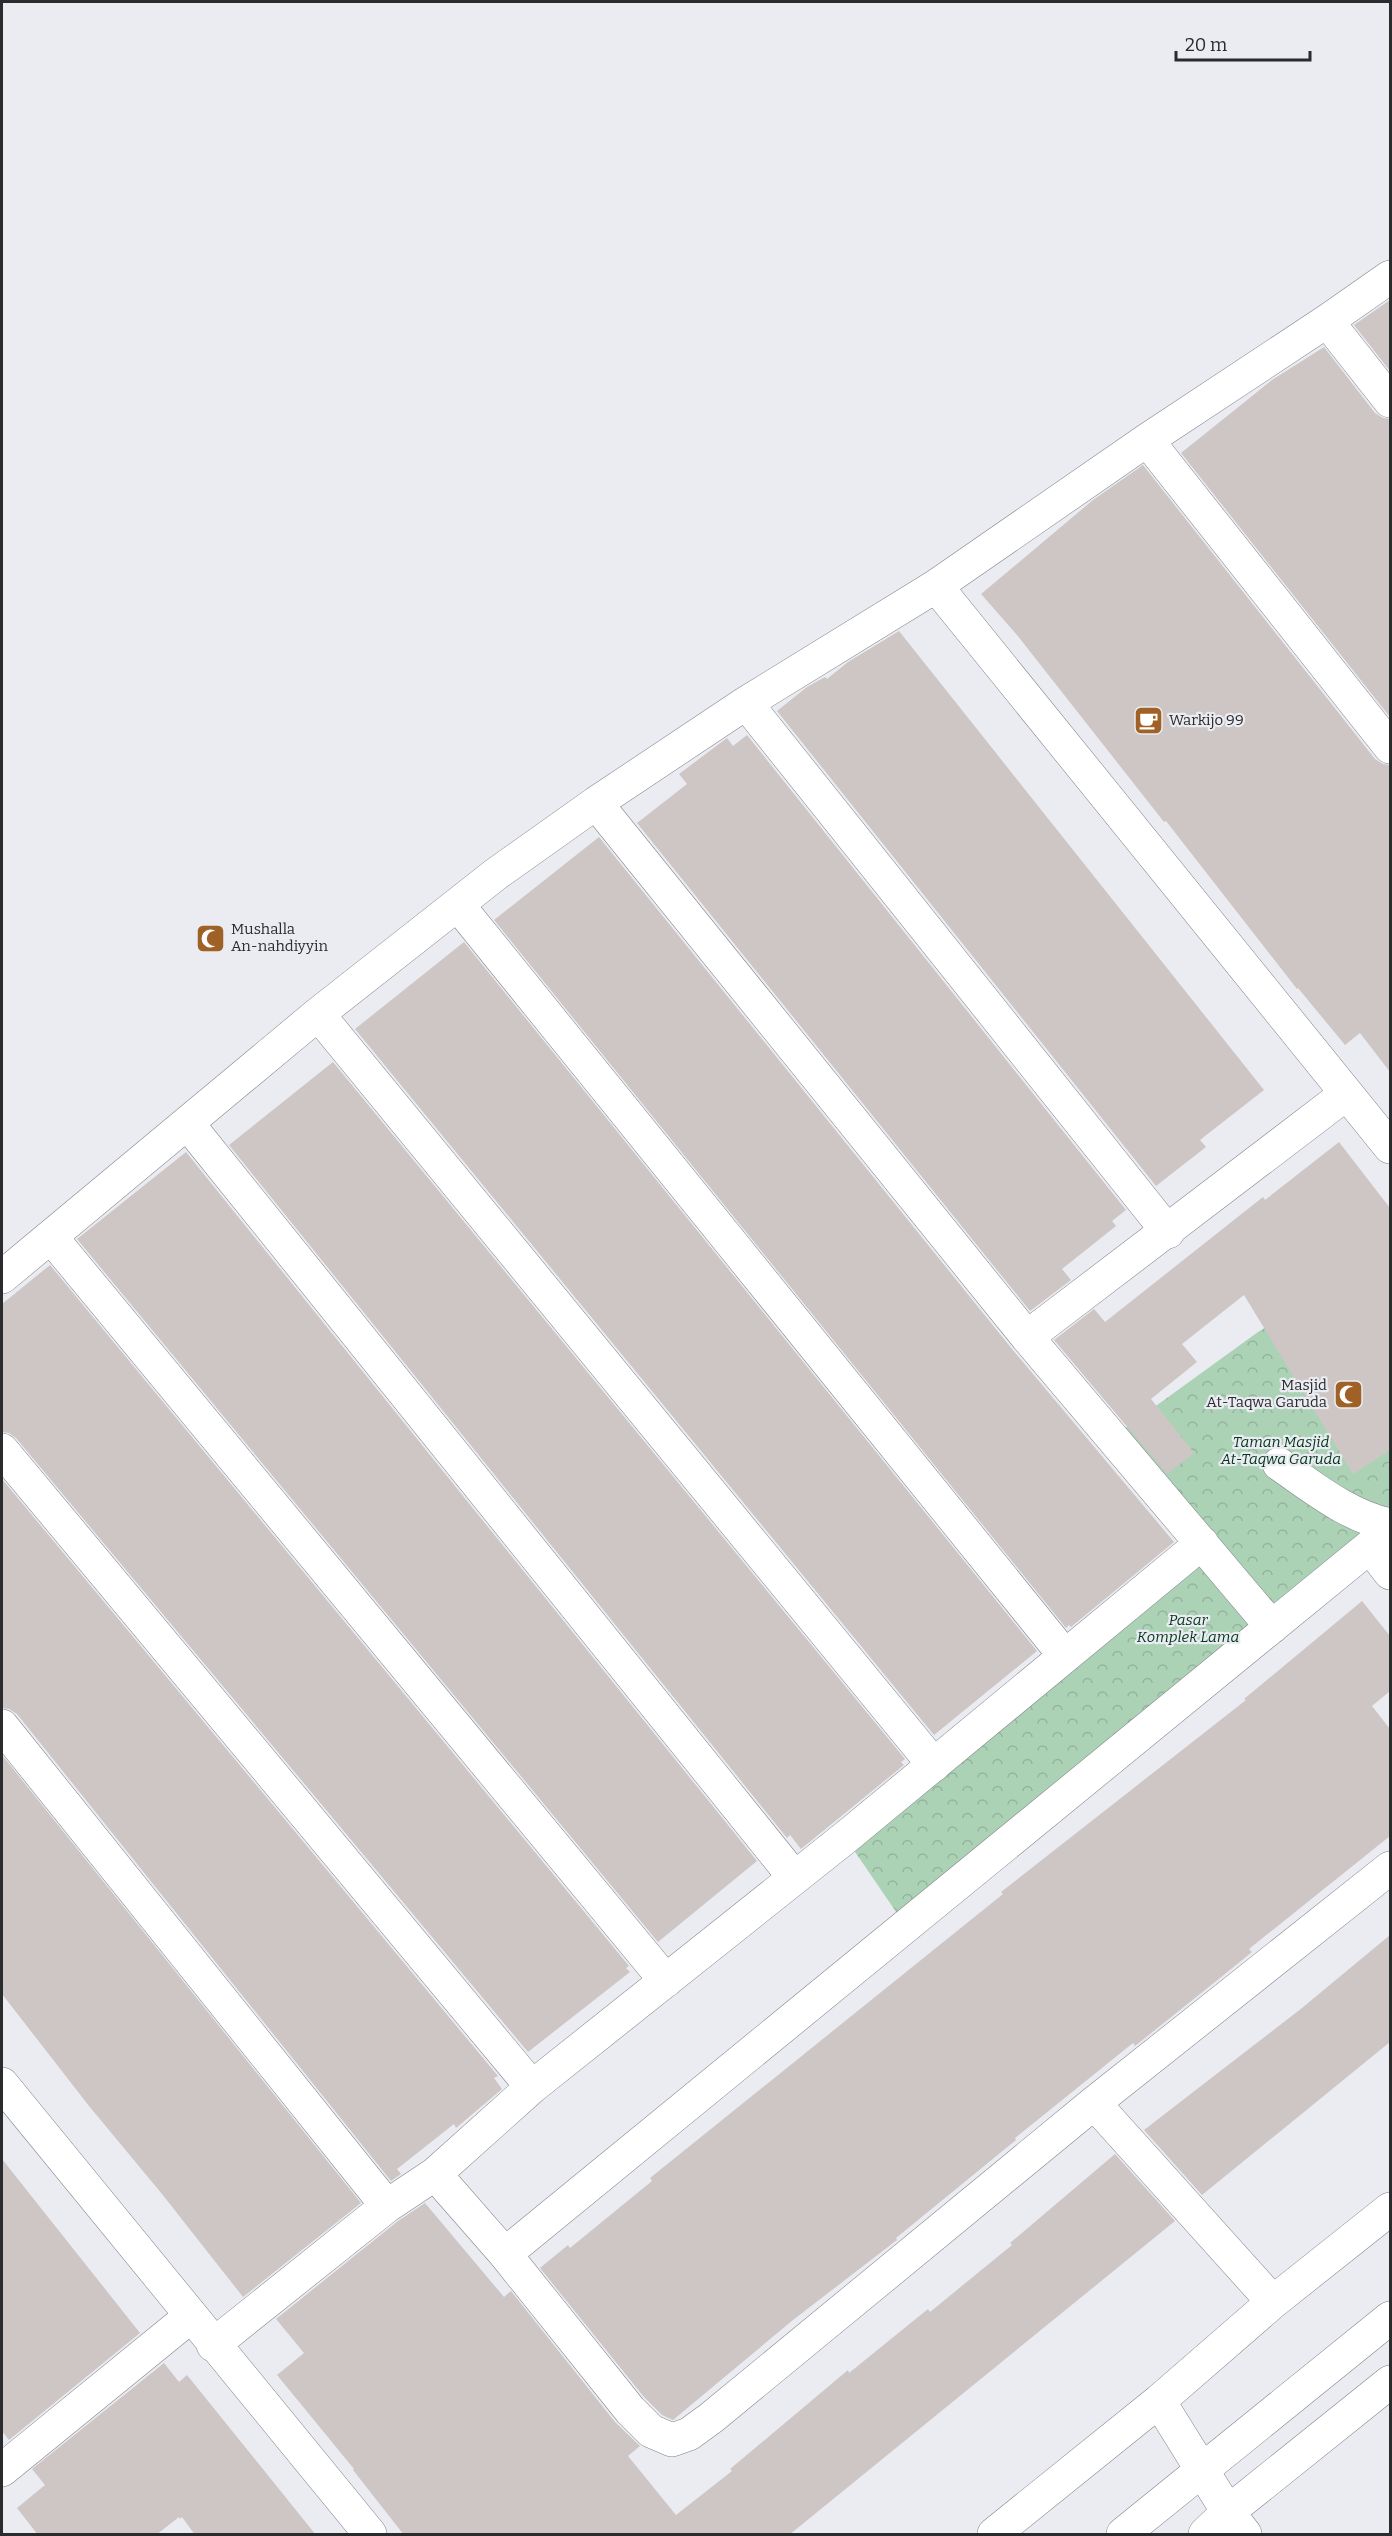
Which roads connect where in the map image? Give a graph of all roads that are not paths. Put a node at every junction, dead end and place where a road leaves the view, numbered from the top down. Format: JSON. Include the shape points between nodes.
{"nodes":[{"id":1,"x":1390,"y":277,"type":"edge"},
{"id":2,"x":1327,"y":321,"type":"junction"},
{"id":3,"x":1390,"y":400,"type":"edge"},
{"id":4,"x":1147,"y":440,"type":"junction"},
{"id":5,"x":936,"y":586,"type":"junction"},
{"id":6,"x":746,"y":703,"type":"junction"},
{"id":7,"x":1390,"y":747,"type":"edge"},
{"id":8,"x":596,"y":803,"type":"junction"},
{"id":9,"x":459,"y":906,"type":"junction"},
{"id":10,"x":318,"y":1014,"type":"junction"},
{"id":11,"x":1346,"y":1094,"type":"junction"},
{"id":12,"x":188,"y":1124,"type":"junction"},
{"id":13,"x":1390,"y":1147,"type":"edge"},
{"id":14,"x":1168,"y":1232,"type":"junction"},
{"id":15,"x":51,"y":1237,"type":"junction"},
{"id":16,"x":2,"y":1277,"type":"edge"},
{"id":17,"x":1026,"y":1337,"type":"junction"},
{"id":18,"x":2,"y":1450,"type":"edge"},
{"id":19,"x":1279,"y":1464,"type":"dead end"},
{"id":20,"x":1384,"y":1534,"type":"edge"},
{"id":21,"x":1202,"y":1544,"type":"junction"},
{"id":22,"x":1390,"y":1573,"type":"edge"},
{"id":23,"x":1272,"y":1627,"type":"junction"},
{"id":24,"x":1065,"y":1656,"type":"junction"},
{"id":25,"x":2,"y":1726,"type":"edge"},
{"id":26,"x":934,"y":1765,"type":"junction"},
{"id":27,"x":1390,"y":1868,"type":"edge"},
{"id":28,"x":794,"y":1877,"type":"junction"},
{"id":29,"x":666,"y":1981,"type":"junction"},
{"id":30,"x":2,"y":2084,"type":"edge"},
{"id":31,"x":532,"y":2087,"type":"junction"},
{"id":32,"x":1094,"y":2103,"type":"junction"},
{"id":33,"x":435,"y":2174,"type":"junction"},
{"id":34,"x":387,"y":2206,"type":"junction"},
{"id":35,"x":1390,"y":2209,"type":"edge"},
{"id":36,"x":505,"y":2254,"type":"junction"},
{"id":37,"x":1273,"y":2301,"type":"junction"},
{"id":38,"x":191,"y":2316,"type":"junction"},
{"id":39,"x":1390,"y":2318,"type":"edge"},
{"id":40,"x":213,"y":2345,"type":"junction"},
{"id":41,"x":1390,"y":2382,"type":"edge"},
{"id":42,"x":1159,"y":2401,"type":"junction"},
{"id":43,"x":2,"y":2470,"type":"edge"},
{"id":44,"x":1202,"y":2470,"type":"junction"},
{"id":45,"x":1236,"y":2523,"type":"edge"},
{"id":46,"x":370,"y":2535,"type":"edge"},
{"id":47,"x":994,"y":2535,"type":"edge"},
{"id":48,"x":1124,"y":2535,"type":"edge"},
{"id":49,"x":1205,"y":2535,"type":"edge"}],
"edges":[{"from":1,"to":2,"type":"street"},
{"from":2,"to":3,"type":"street"},
{"from":2,"to":4,"type":"street"},
{"from":4,"to":5,"type":"street"},
{"from":4,"to":7,"type":"street"},
{"from":5,"to":6,"type":"street"},
{"from":5,"to":11,"type":"street"},
{"from":6,"to":8,"type":"street"},
{"from":6,"to":14,"type":"street"},
{"from":8,"to":9,"type":"street","via":[[496,874]]},
{"from":8,"to":17,"type":"street"},
{"from":9,"to":10,"type":"street"},
{"from":9,"to":24,"type":"street"},
{"from":10,"to":12,"type":"street"},
{"from":10,"to":26,"type":"street"},
{"from":11,"to":13,"type":"street"},
{"from":11,"to":14,"type":"street"},
{"from":12,"to":15,"type":"street"},
{"from":12,"to":28,"type":"street"},
{"from":14,"to":17,"type":"street"},
{"from":15,"to":16,"type":"street"},
{"from":15,"to":29,"type":"street"},
{"from":17,"to":21,"type":"street"},
{"from":18,"to":31,"type":"street"},
{"from":19,"to":20,"type":"street","via":[[1370,1521]]},
{"from":20,"to":22,"type":"street"},
{"from":20,"to":23,"type":"street"},
{"from":21,"to":23,"type":"street"},
{"from":21,"to":24,"type":"street"},
{"from":23,"to":36,"type":"street"},
{"from":24,"to":26,"type":"street"},
{"from":25,"to":34,"type":"street"},
{"from":26,"to":28,"type":"street"},
{"from":27,"to":32,"type":"street"},
{"from":28,"to":29,"type":"street"},
{"from":29,"to":31,"type":"street"},
{"from":30,"to":38,"type":"street"},
{"from":31,"to":33,"type":"street"},
{"from":32,"to":36,"type":"street","via":[[711,2418],[689,2434],[672,2440],[651,2431],[630,2410]]},
{"from":32,"to":37,"type":"street"},
{"from":33,"to":34,"type":"street"},
{"from":33,"to":36,"type":"street"},
{"from":34,"to":40,"type":"street"},
{"from":35,"to":37,"type":"street"},
{"from":37,"to":42,"type":"street"},
{"from":38,"to":40,"type":"street"},
{"from":38,"to":43,"type":"street"},
{"from":39,"to":44,"type":"street"},
{"from":40,"to":46,"type":"street"},
{"from":41,"to":45,"type":"street"},
{"from":42,"to":44,"type":"street"},
{"from":42,"to":47,"type":"street"},
{"from":44,"to":45,"type":"street"},
{"from":44,"to":48,"type":"street"},
{"from":45,"to":49,"type":"street"}]}
